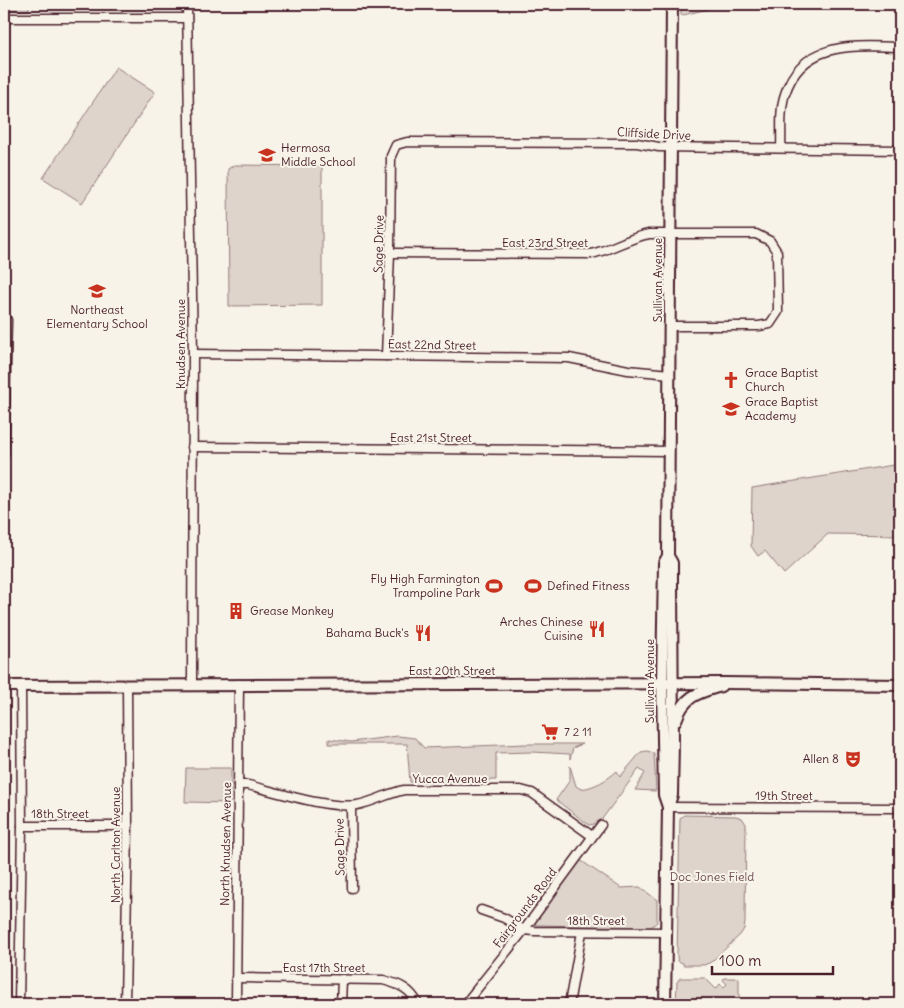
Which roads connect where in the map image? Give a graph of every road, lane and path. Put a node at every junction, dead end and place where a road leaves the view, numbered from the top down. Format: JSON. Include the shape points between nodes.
{"nodes":[{"id":1,"x":187,"y":4,"type":"edge"},
{"id":2,"x":672,"y":4,"type":"edge"},
{"id":3,"x":4,"y":18,"type":"edge"},
{"id":4,"x":187,"y":18,"type":"junction"},
{"id":5,"x":900,"y":47,"type":"edge"},
{"id":6,"x":408,"y":142,"type":"joint"},
{"id":7,"x":671,"y":147,"type":"junction"},
{"id":8,"x":781,"y":148,"type":"junction"},
{"id":9,"x":900,"y":150,"type":"edge"},
{"id":10,"x":671,"y":234,"type":"junction"},
{"id":11,"x":390,"y":253,"type":"junction"},
{"id":12,"x":5,"y":320,"type":"edge"},
{"id":13,"x":670,"y":326,"type":"junction"},
{"id":14,"x":193,"y":354,"type":"junction"},
{"id":15,"x":386,"y":356,"type":"junction"},
{"id":16,"x":670,"y":374,"type":"junction"},
{"id":17,"x":192,"y":447,"type":"junction"},
{"id":18,"x":670,"y":451,"type":"junction"},
{"id":19,"x":4,"y":455,"type":"edge"},
{"id":20,"x":668,"y":556,"type":"junction"},
{"id":21,"x":662,"y":683,"type":"junction"},
{"id":22,"x":673,"y":683,"type":"junction"},
{"id":23,"x":730,"y":683,"type":"junction"},
{"id":24,"x":192,"y":684,"type":"junction"},
{"id":25,"x":239,"y":684,"type":"junction"},
{"id":26,"x":127,"y":685,"type":"junction"},
{"id":27,"x":900,"y":685,"type":"edge"},
{"id":28,"x":4,"y":686,"type":"edge"},
{"id":29,"x":22,"y":686,"type":"junction"},
{"id":30,"x":673,"y":728,"type":"junction"},
{"id":31,"x":238,"y":786,"type":"junction"},
{"id":32,"x":351,"y":806,"type":"junction"},
{"id":33,"x":668,"y":807,"type":"junction"},
{"id":34,"x":900,"y":808,"type":"edge"},
{"id":35,"x":601,"y":825,"type":"dead end"},
{"id":36,"x":22,"y":826,"type":"junction"},
{"id":37,"x":128,"y":826,"type":"junction"},
{"id":38,"x":592,"y":836,"type":"junction"},
{"id":39,"x":352,"y":888,"type":"dead end"},
{"id":40,"x":481,"y":910,"type":"dead end"},
{"id":41,"x":524,"y":930,"type":"junction"},
{"id":42,"x":582,"y":932,"type":"junction"},
{"id":43,"x":667,"y":932,"type":"junction"},
{"id":44,"x":236,"y":978,"type":"junction"},
{"id":45,"x":342,"y":979,"type":"junction"},
{"id":46,"x":19,"y":1004,"type":"edge"},
{"id":47,"x":126,"y":1004,"type":"edge"},
{"id":48,"x":236,"y":1004,"type":"edge"},
{"id":49,"x":341,"y":1004,"type":"edge"},
{"id":50,"x":418,"y":1004,"type":"edge"},
{"id":51,"x":465,"y":1004,"type":"edge"},
{"id":52,"x":569,"y":1004,"type":"edge"},
{"id":53,"x":665,"y":1004,"type":"edge"}],
"edges":[{"from":1,"to":4,"type":"street","name":"Knudsen Avenue"},
{"from":2,"to":7,"type":"main road","name":"Sullivan Avenue"},
{"from":3,"to":4,"type":"street"},
{"from":4,"to":14,"type":"street","name":"Knudsen Avenue"},
{"from":5,"to":8,"type":"street","via":[[842,47],[806,63],[793,77],[785,94]]},
{"from":6,"to":7,"type":"street","name":"Cliffside Drive"},
{"from":6,"to":11,"type":"street","name":"Sage Drive","via":[[396,145],[391,156]]},
{"from":7,"to":8,"type":"street","name":"Cliffside Drive"},
{"from":7,"to":10,"type":"main road","name":"Sullivan Avenue"},
{"from":8,"to":9,"type":"street","name":"Cliffside Drive"},
{"from":10,"to":11,"type":"street","name":"East 23rd Street","via":[[637,237],[591,254]]},
{"from":10,"to":13,"type":"main road","name":"Sullivan Avenue"},
{"from":10,"to":13,"type":"street","name":"East 23rd Street","via":[[756,234],[770,241],[776,252],[778,312],[770,324],[759,326]]},
{"from":11,"to":15,"type":"street","name":"Sage Drive"},
{"from":12,"to":19,"type":"street"},
{"from":13,"to":16,"type":"main road","name":"Sullivan Avenue"},
{"from":14,"to":15,"type":"street","name":"East 22nd Street"},
{"from":14,"to":17,"type":"street","name":"Knudsen Avenue"},
{"from":15,"to":16,"type":"street","name":"East 22nd Street","via":[[569,358],[628,370]]},
{"from":16,"to":18,"type":"main road","name":"Sullivan Avenue"},
{"from":17,"to":18,"type":"street","name":"East 21st Street"},
{"from":17,"to":24,"type":"street","name":"Knudsen Avenue"},
{"from":18,"to":20,"type":"main road","name":"Sullivan Avenue"},
{"from":20,"to":21,"type":"main road","name":"Sullivan Avenue","via":[[664,562]]},
{"from":20,"to":22,"type":"main road","name":"Sullivan Avenue","via":[[672,563]]},
{"from":21,"to":22,"type":"main road","name":"East 20th Street"},
{"from":21,"to":25,"type":"main road","name":"East 20th Street"},
{"from":21,"to":33,"type":"main road","name":"Sullivan Avenue","via":[[664,795]]},
{"from":22,"to":23,"type":"main road","name":"East 20th Street"},
{"from":22,"to":30,"type":"main road","name":"Sullivan Avenue"},
{"from":23,"to":27,"type":"main road","name":"East 20th Street"},
{"from":23,"to":30,"type":"main road","via":[[691,697],[682,706]]},
{"from":24,"to":25,"type":"main road","name":"East 20th Street"},
{"from":24,"to":26,"type":"main road","name":"East 20th Street"},
{"from":25,"to":31,"type":"street","name":"North Knudsen Avenue"},
{"from":26,"to":29,"type":"main road","name":"East 20th Street"},
{"from":26,"to":37,"type":"street","name":"North Carlton Avenue"},
{"from":28,"to":29,"type":"main road","name":"East 20th Street"},
{"from":29,"to":36,"type":"street"},
{"from":30,"to":33,"type":"main road","name":"Sullivan Avenue","via":[[672,795]]},
{"from":31,"to":32,"type":"street","name":"Yucca Avenue","via":[[248,785]]},
{"from":31,"to":44,"type":"street","name":"North Knudsen Avenue"},
{"from":32,"to":38,"type":"street","name":"Yucca Avenue","via":[[404,790],[521,790],[532,793]]},
{"from":32,"to":39,"type":"street","name":"Sage Drive"},
{"from":33,"to":34,"type":"street","name":"19th Street"},
{"from":33,"to":43,"type":"main road","name":"Sullivan Avenue"},
{"from":35,"to":38,"type":"street","name":"Fairgrounds Road"},
{"from":36,"to":37,"type":"street","name":"18th Street"},
{"from":36,"to":46,"type":"street"},
{"from":37,"to":47,"type":"street","name":"North Carlton Avenue"},
{"from":38,"to":41,"type":"street","name":"Fairgrounds Road"},
{"from":40,"to":41,"type":"street"},
{"from":41,"to":42,"type":"street","name":"18th Street"},
{"from":41,"to":51,"type":"street","name":"Fairgrounds Road"},
{"from":42,"to":43,"type":"street","name":"18th Street"},
{"from":42,"to":52,"type":"street"},
{"from":43,"to":53,"type":"main road","name":"Sullivan Avenue"},
{"from":44,"to":45,"type":"street","name":"East 17th Street"},
{"from":44,"to":48,"type":"street","name":"North Knudsen Avenue"},
{"from":45,"to":49,"type":"street"},
{"from":45,"to":50,"type":"street","name":"East 17th Street","via":[[383,980],[402,986]]}]}
